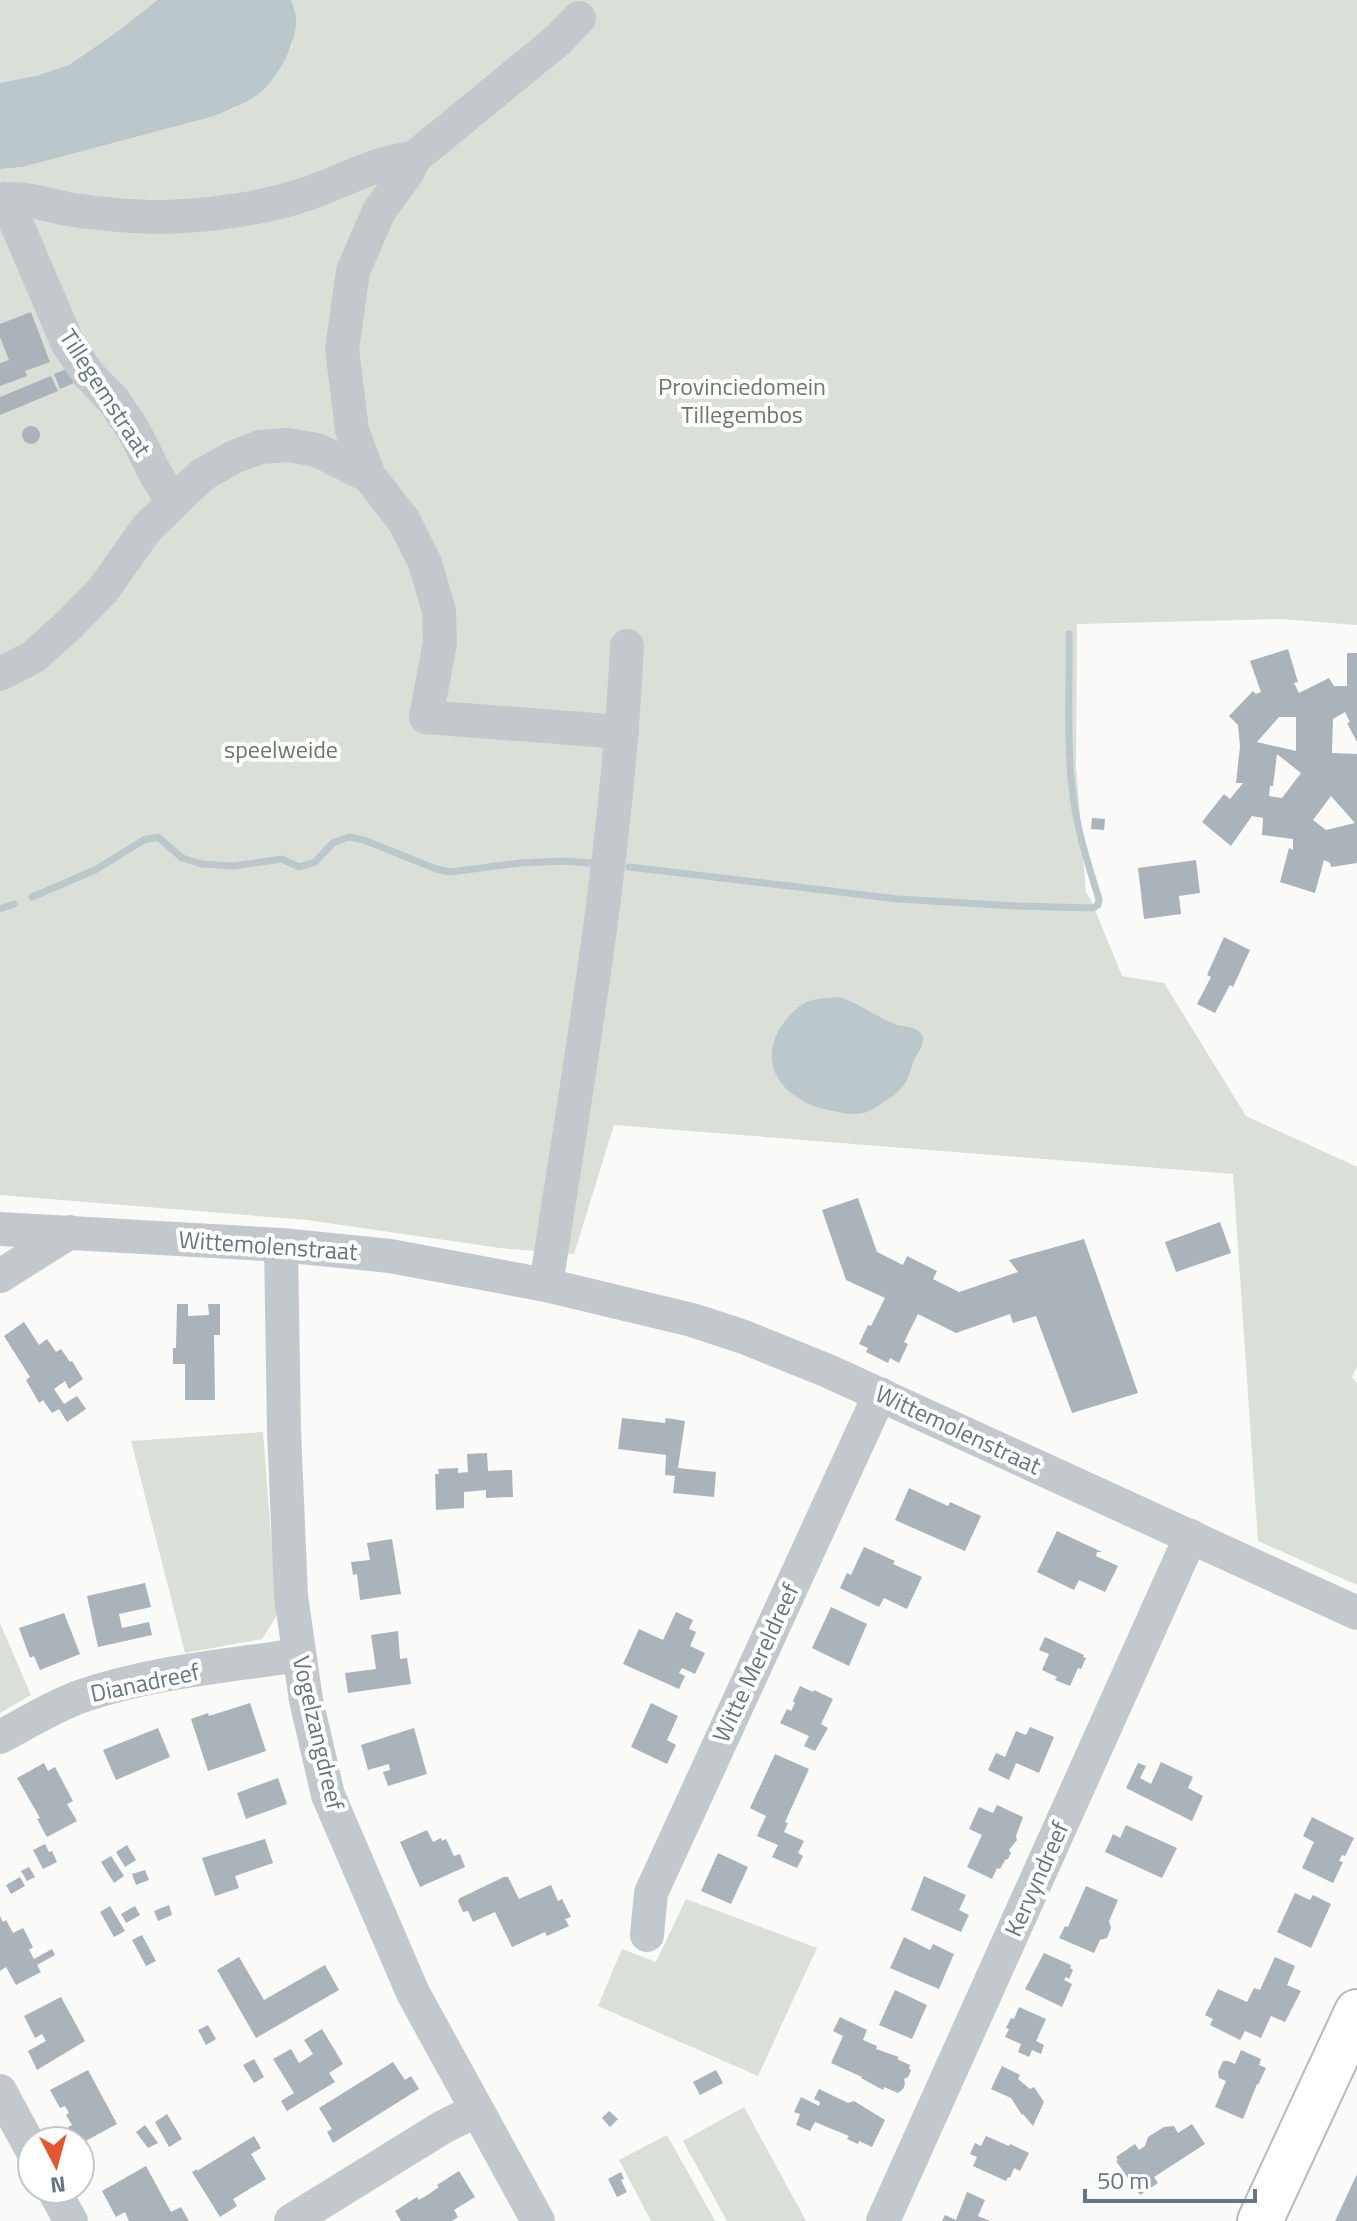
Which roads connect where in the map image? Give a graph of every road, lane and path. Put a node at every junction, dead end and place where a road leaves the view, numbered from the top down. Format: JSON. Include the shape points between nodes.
{"nodes":[{"id":1,"x":579,"y":18,"type":"dead end"},
{"id":2,"x":414,"y":158,"type":"junction"},
{"id":3,"x":3,"y":200,"type":"edge"},
{"id":4,"x":369,"y":476,"type":"junction"},
{"id":5,"x":173,"y":502,"type":"junction"},
{"id":6,"x":627,"y":646,"type":"dead end"},
{"id":7,"x":0,"y":674,"type":"edge"},
{"id":8,"x":622,"y":732,"type":"junction"},
{"id":9,"x":0,"y":1229,"type":"edge"},
{"id":10,"x":70,"y":1232,"type":"junction"},
{"id":11,"x":281,"y":1245,"type":"junction"},
{"id":12,"x":0,"y":1276,"type":"edge"},
{"id":13,"x":546,"y":1285,"type":"junction"},
{"id":14,"x":880,"y":1394,"type":"junction"},
{"id":15,"x":1191,"y":1536,"type":"junction"},
{"id":16,"x":1357,"y":1613,"type":"edge"},
{"id":17,"x":299,"y":1655,"type":"junction"},
{"id":18,"x":0,"y":1737,"type":"edge"},
{"id":19,"x":647,"y":1935,"type":"dead end"},
{"id":20,"x":1357,"y":2012,"type":"edge"},
{"id":21,"x":0,"y":2091,"type":"edge"},
{"id":22,"x":477,"y":2110,"type":"junction"},
{"id":23,"x":18,"y":2125,"type":"edge"},
{"id":24,"x":291,"y":2221,"type":"edge"},
{"id":25,"x":538,"y":2221,"type":"edge"},
{"id":26,"x":883,"y":2221,"type":"edge"},
{"id":27,"x":1260,"y":2221,"type":"edge"}],
"edges":[{"from":1,"to":2,"type":"street"},
{"from":2,"to":3,"type":"street","via":[[301,196],[182,216],[120,216]]},
{"from":2,"to":4,"type":"street","via":[[379,211],[353,271],[342,349],[352,430]]},
{"from":3,"to":5,"type":"street","name":"Tillegemstraat","via":[[68,344],[134,431]]},
{"from":4,"to":5,"type":"street","via":[[317,450],[260,447],[202,475]]},
{"from":4,"to":8,"type":"street","via":[[404,521],[425,563],[439,611],[440,643],[426,717]]},
{"from":5,"to":7,"type":"street","via":[[70,624],[33,657]]},
{"from":6,"to":8,"type":"street"},
{"from":8,"to":13,"type":"street","via":[[590,997]]},
{"from":9,"to":10,"type":"street","name":"Wittemolenstraat"},
{"from":10,"to":11,"type":"street","name":"Wittemolenstraat"},
{"from":10,"to":12,"type":"street"},
{"from":11,"to":13,"type":"street","name":"Wittemolenstraat","via":[[390,1256]]},
{"from":11,"to":17,"type":"street","name":"Vogelzangdreef","via":[[291,1596]]},
{"from":13,"to":14,"type":"street","name":"Wittemolenstraat","via":[[692,1320]]},
{"from":14,"to":15,"type":"street","name":"Wittemolenstraat"},
{"from":14,"to":19,"type":"street","name":"Witte Mereldreef","via":[[651,1893]]},
{"from":15,"to":16,"type":"street","name":"Wittemolenstraat"},
{"from":15,"to":26,"type":"street","name":"Kervyndreef"},
{"from":17,"to":18,"type":"street","name":"Dianadreef","via":[[115,1685],[61,1704]]},
{"from":17,"to":22,"type":"street","name":"Vogelzangdreef","via":[[328,1795],[413,1993]]},
{"from":20,"to":27,"type":"main road"},
{"from":21,"to":23,"type":"street"},
{"from":22,"to":24,"type":"street"},
{"from":22,"to":25,"type":"street","name":"Vogelzangdreef"}]}
